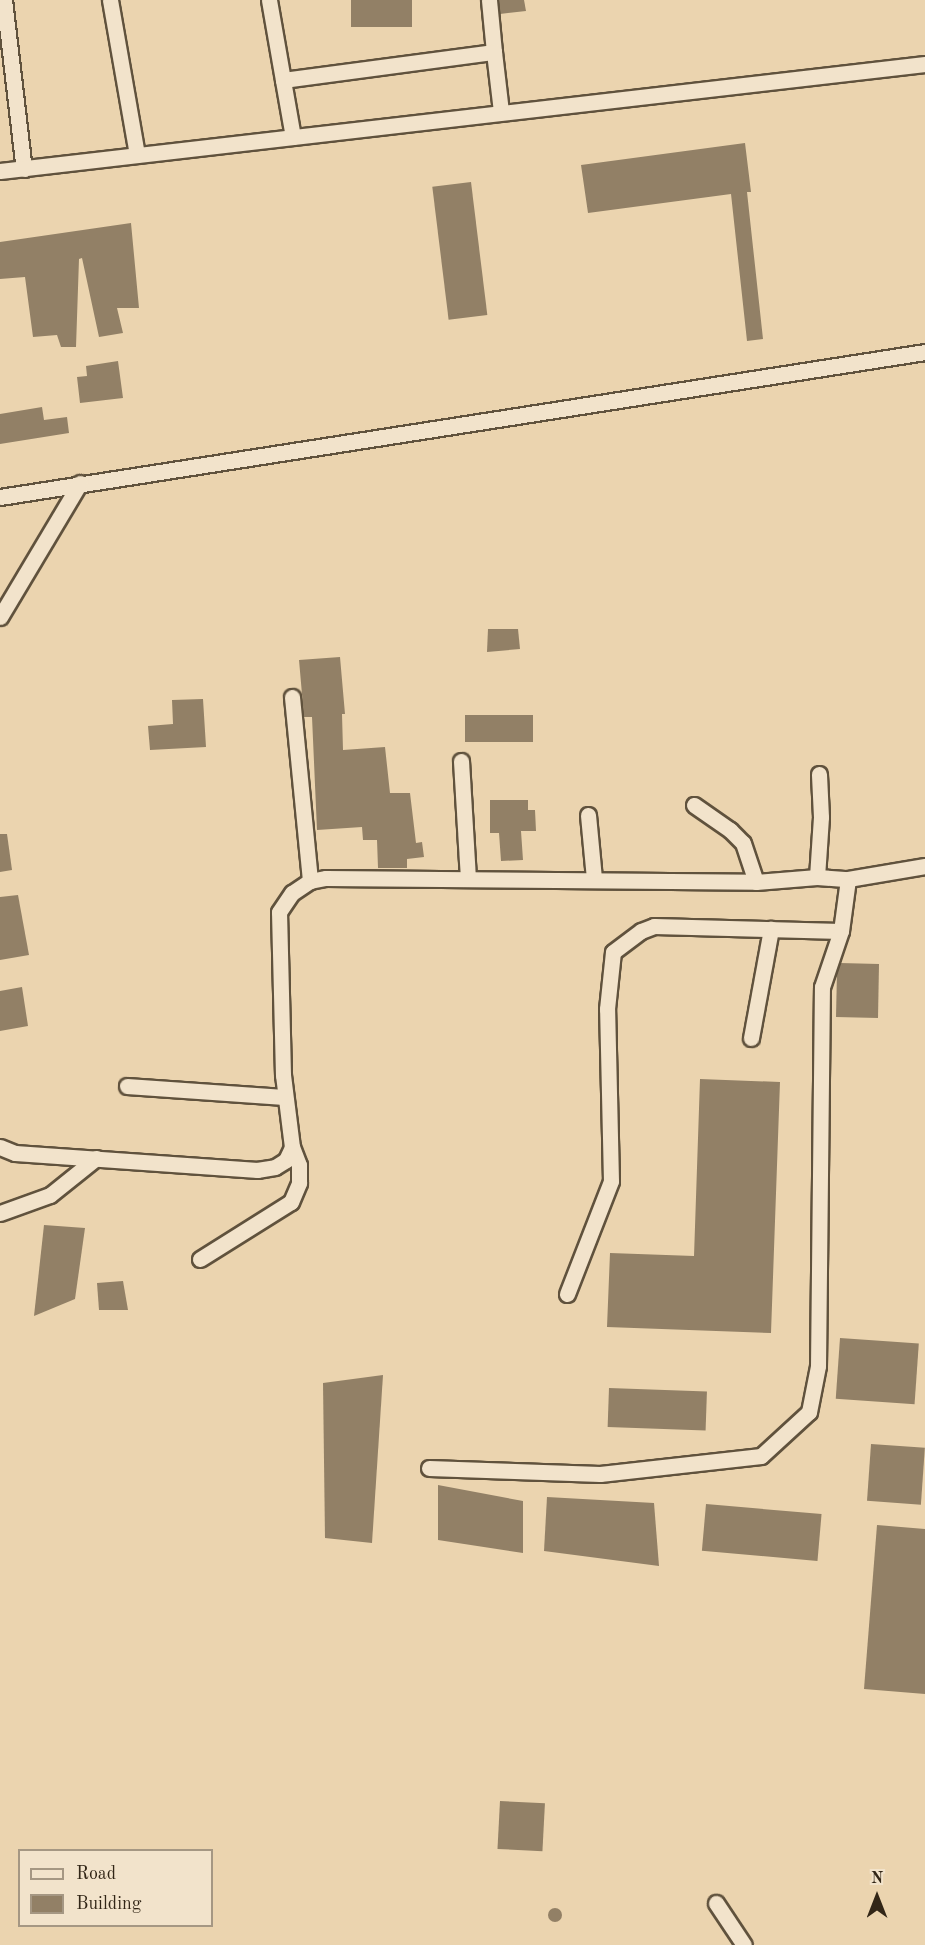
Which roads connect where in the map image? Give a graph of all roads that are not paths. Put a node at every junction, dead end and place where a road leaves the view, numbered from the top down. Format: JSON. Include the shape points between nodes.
{"nodes":[{"id":1,"x":4,"y":0,"type":"edge"},
{"id":2,"x":110,"y":0,"type":"edge"},
{"id":3,"x":269,"y":0,"type":"edge"},
{"id":4,"x":489,"y":0,"type":"edge"},
{"id":5,"x":495,"y":52,"type":"junction"},
{"id":6,"x":925,"y":64,"type":"edge"},
{"id":7,"x":283,"y":80,"type":"junction"},
{"id":8,"x":501,"y":112,"type":"junction"},
{"id":9,"x":293,"y":137,"type":"junction"},
{"id":10,"x":137,"y":155,"type":"junction"},
{"id":11,"x":24,"y":169,"type":"junction"},
{"id":12,"x":0,"y":171,"type":"edge"},
{"id":13,"x":925,"y":352,"type":"edge"},
{"id":14,"x":80,"y":483,"type":"junction"},
{"id":15,"x":0,"y":497,"type":"edge"},
{"id":16,"x":0,"y":617,"type":"edge"},
{"id":17,"x":292,"y":698,"type":"dead end"},
{"id":18,"x":461,"y":761,"type":"dead end"},
{"id":19,"x":819,"y":774,"type":"dead end"},
{"id":20,"x":693,"y":805,"type":"dead end"},
{"id":21,"x":588,"y":815,"type":"dead end"},
{"id":22,"x":925,"y":866,"type":"edge"},
{"id":23,"x":817,"y":877,"type":"junction"},
{"id":24,"x":468,"y":879,"type":"junction"},
{"id":25,"x":594,"y":879,"type":"junction"},
{"id":26,"x":848,"y":879,"type":"junction"},
{"id":27,"x":310,"y":881,"type":"junction"},
{"id":28,"x":756,"y":882,"type":"junction"},
{"id":29,"x":771,"y":929,"type":"junction"},
{"id":30,"x":841,"y":930,"type":"junction"},
{"id":31,"x":751,"y":1038,"type":"dead end"},
{"id":32,"x":127,"y":1086,"type":"dead end"},
{"id":33,"x":285,"y":1097,"type":"junction"},
{"id":34,"x":0,"y":1147,"type":"edge"},
{"id":35,"x":292,"y":1148,"type":"junction"},
{"id":36,"x":96,"y":1158,"type":"junction"},
{"id":37,"x":0,"y":1213,"type":"edge"},
{"id":38,"x":200,"y":1259,"type":"dead end"},
{"id":39,"x":567,"y":1294,"type":"dead end"},
{"id":40,"x":429,"y":1468,"type":"dead end"},
{"id":41,"x":716,"y":1903,"type":"dead end"},
{"id":42,"x":744,"y":1945,"type":"edge"}],
"edges":[{"from":1,"to":11,"type":"lane"},
{"from":2,"to":10,"type":"lane"},
{"from":3,"to":7,"type":"lane"},
{"from":4,"to":5,"type":"lane"},
{"from":5,"to":7,"type":"lane"},
{"from":5,"to":8,"type":"lane"},
{"from":6,"to":8,"type":"lane"},
{"from":7,"to":9,"type":"lane"},
{"from":8,"to":9,"type":"lane"},
{"from":9,"to":10,"type":"lane"},
{"from":10,"to":11,"type":"lane"},
{"from":11,"to":12,"type":"lane"},
{"from":13,"to":14,"type":"lane"},
{"from":14,"to":15,"type":"lane"},
{"from":14,"to":16,"type":"lane"},
{"from":17,"to":27,"type":"lane"},
{"from":18,"to":24,"type":"lane"},
{"from":19,"to":23,"type":"lane"},
{"from":20,"to":28,"type":"lane","via":[[743,843]]},
{"from":21,"to":25,"type":"lane"},
{"from":22,"to":26,"type":"lane"},
{"from":23,"to":26,"type":"lane"},
{"from":23,"to":28,"type":"lane"},
{"from":24,"to":25,"type":"lane"},
{"from":24,"to":27,"type":"lane"},
{"from":25,"to":28,"type":"lane"},
{"from":26,"to":30,"type":"lane"},
{"from":27,"to":33,"type":"lane","via":[[292,893],[279,912]]},
{"from":29,"to":30,"type":"lane"},
{"from":29,"to":31,"type":"lane"},
{"from":29,"to":39,"type":"lane","via":[[654,927],[641,931],[614,952],[607,1009],[611,1181]]},
{"from":30,"to":40,"type":"lane","via":[[822,987],[818,1366],[809,1412],[761,1456],[600,1474]]},
{"from":32,"to":33,"type":"lane"},
{"from":33,"to":35,"type":"lane"},
{"from":34,"to":36,"type":"lane","via":[[15,1153]]},
{"from":35,"to":36,"type":"lane","via":[[286,1160],[275,1167],[257,1170]]},
{"from":35,"to":38,"type":"lane","via":[[299,1164],[299,1183],[291,1202]]},
{"from":36,"to":37,"type":"lane","via":[[50,1195]]},
{"from":41,"to":42,"type":"lane"}]}
